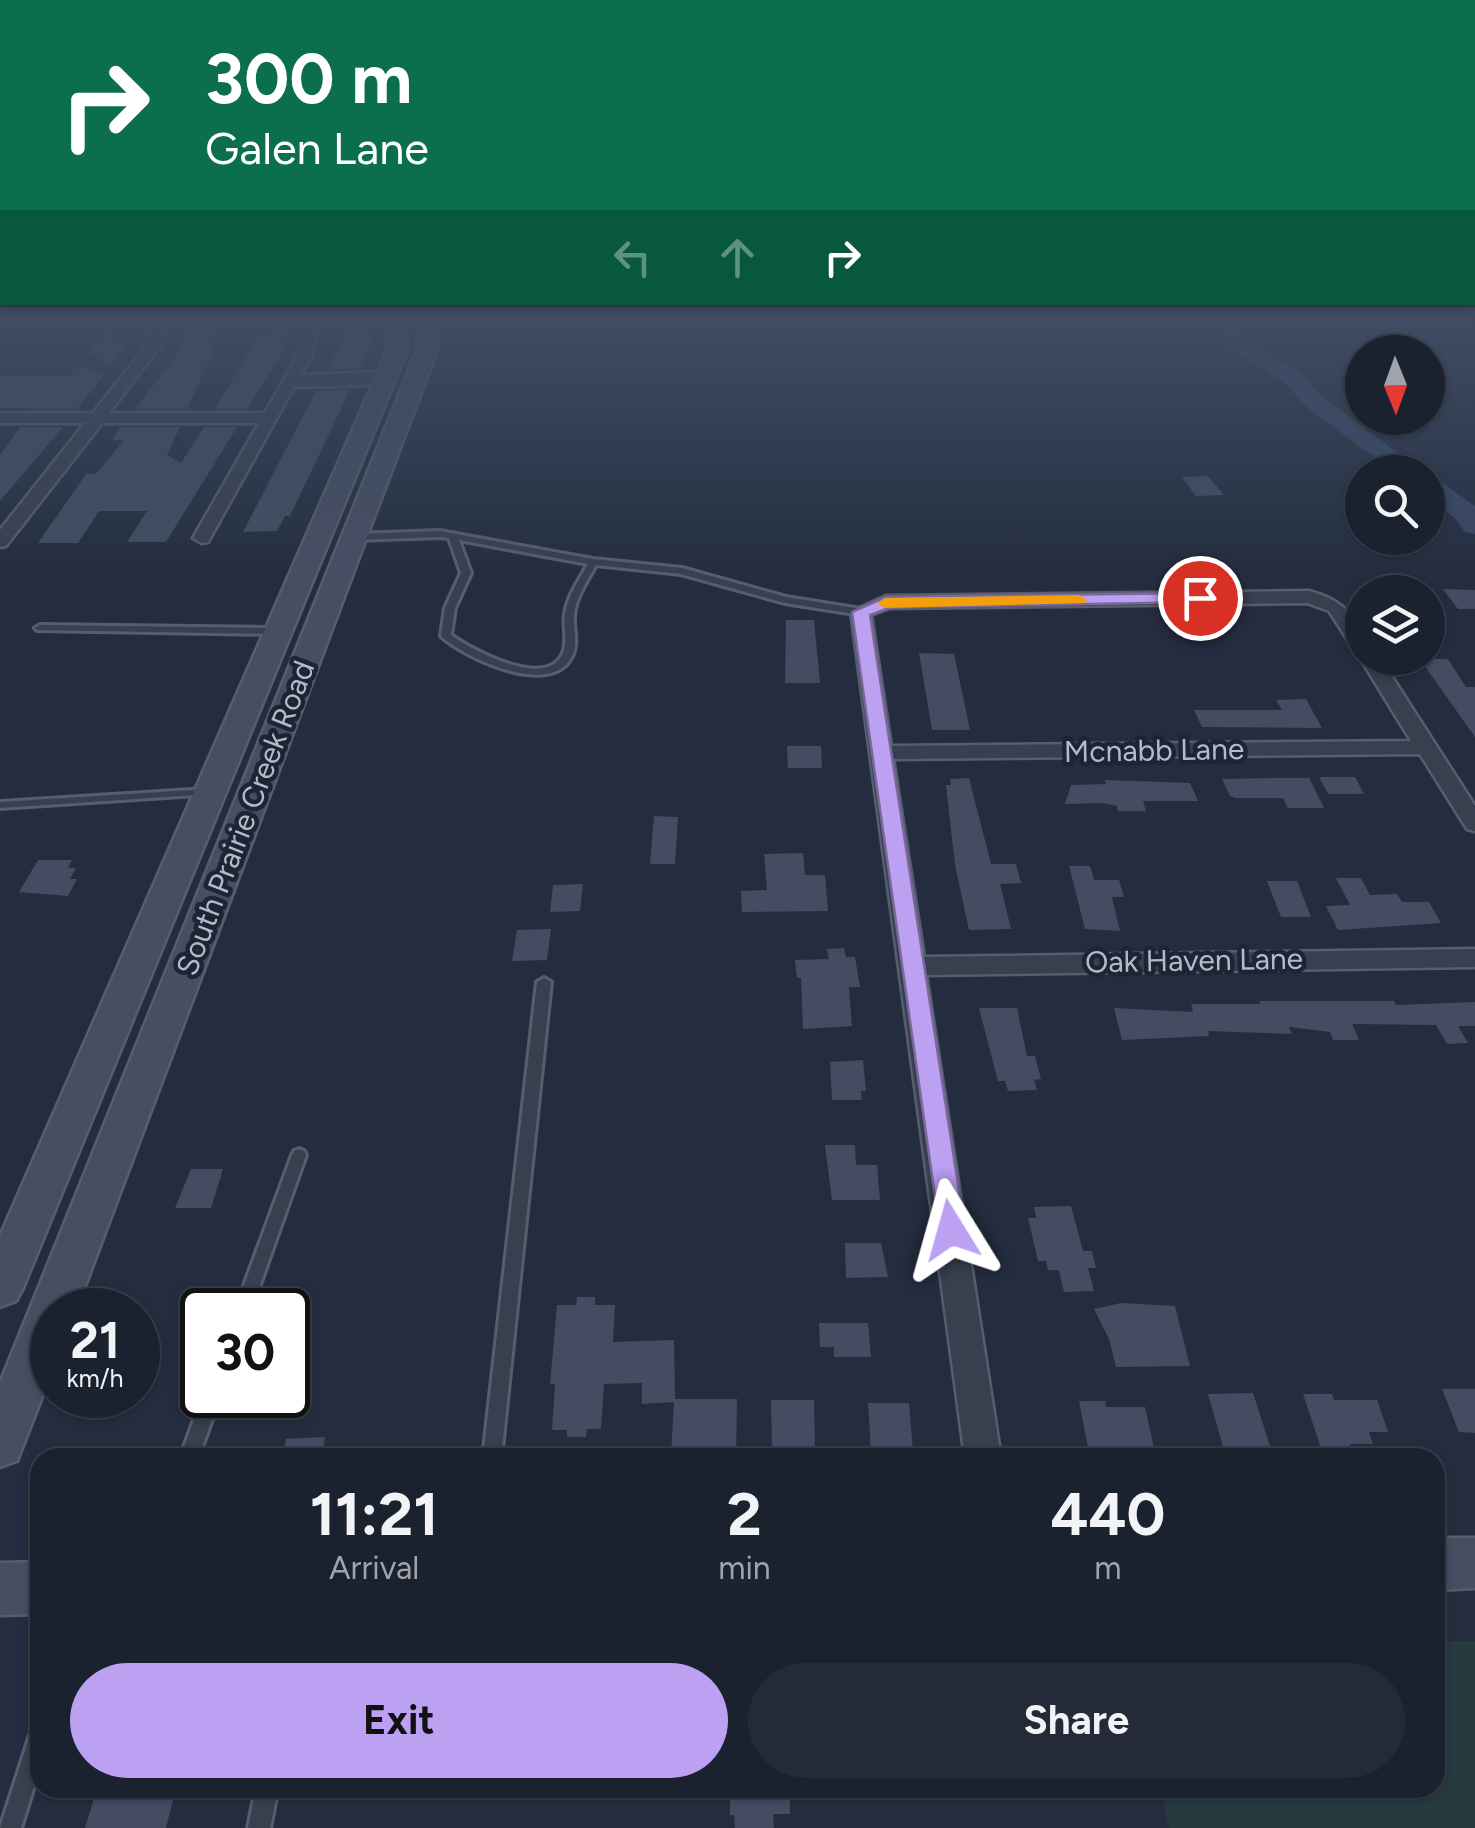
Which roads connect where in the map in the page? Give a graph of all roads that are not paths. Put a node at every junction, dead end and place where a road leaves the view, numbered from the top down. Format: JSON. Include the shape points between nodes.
{"nodes":[{"id":1,"x":104,"y":409,"type":"edge"},
{"id":2,"x":275,"y":409,"type":"edge"},
{"id":3,"x":386,"y":409,"type":"edge"},
{"id":4,"x":392,"y":409,"type":"edge"},
{"id":5,"x":0,"y":418,"type":"edge"},
{"id":6,"x":97,"y":418,"type":"junction"},
{"id":7,"x":270,"y":418,"type":"junction"},
{"id":8,"x":354,"y":537,"type":"junction"},
{"id":9,"x":453,"y":537,"type":"junction"},
{"id":10,"x":202,"y":538,"type":"dead end"},
{"id":11,"x":0,"y":542,"type":"edge"},
{"id":12,"x":593,"y":562,"type":"junction"},
{"id":13,"x":860,"y":618,"type":"junction"},
{"id":14,"x":1345,"y":620,"type":"edge"},
{"id":15,"x":40,"y":628,"type":"dead end"},
{"id":16,"x":278,"y":631,"type":"junction"},
{"id":17,"x":1381,"y":675,"type":"edge"},
{"id":18,"x":1429,"y":746,"type":"junction"},
{"id":19,"x":879,"y":753,"type":"junction"},
{"id":20,"x":210,"y":792,"type":"junction"},
{"id":21,"x":0,"y":805,"type":"edge"},
{"id":22,"x":1475,"y":824,"type":"edge"},
{"id":23,"x":1475,"y":958,"type":"edge"},
{"id":24,"x":913,"y":966,"type":"junction"},
{"id":25,"x":544,"y":982,"type":"dead end"},
{"id":26,"x":299,"y":1154,"type":"dead end"},
{"id":27,"x":0,"y":1288,"type":"edge"},
{"id":28,"x":62,"y":1288,"type":"edge"},
{"id":29,"x":250,"y":1288,"type":"edge"},
{"id":30,"x":30,"y":1369,"type":"edge"},
{"id":31,"x":204,"y":1418,"type":"edge"},
{"id":32,"x":0,"y":1445,"type":"edge"},
{"id":33,"x":193,"y":1448,"type":"edge"},
{"id":34,"x":493,"y":1448,"type":"edge"},
{"id":35,"x":983,"y":1448,"type":"edge"},
{"id":36,"x":1475,"y":1563,"type":"edge"},
{"id":37,"x":1445,"y":1564,"type":"edge"},
{"id":38,"x":30,"y":1588,"type":"edge"},
{"id":39,"x":0,"y":1589,"type":"edge"},
{"id":40,"x":30,"y":1766,"type":"edge"},
{"id":41,"x":265,"y":1798,"type":"edge"},
{"id":42,"x":10,"y":1828,"type":"edge"},
{"id":43,"x":259,"y":1828,"type":"edge"}],
"edges":[{"from":1,"to":6,"type":"street"},
{"from":2,"to":7,"type":"street"},
{"from":3,"to":16,"type":"main road","name":"South Prairie Creek Road"},
{"from":4,"to":8,"type":"main road","name":"South Prairie Creek Road"},
{"from":5,"to":6,"type":"street"},
{"from":6,"to":7,"type":"street"},
{"from":6,"to":11,"type":"street"},
{"from":7,"to":10,"type":"street"},
{"from":8,"to":9,"type":"lane"},
{"from":8,"to":28,"type":"main road","name":"South Prairie Creek Road"},
{"from":9,"to":12,"type":"lane"},
{"from":9,"to":12,"type":"lane","via":[[466,573],[446,636],[464,652],[522,670],[547,670],[568,655],[570,611]]},
{"from":12,"to":13,"type":"lane","via":[[682,572],[784,600],[836,605]]},
{"from":13,"to":14,"type":"street","via":[[886,602],[1309,598],[1336,606]]},
{"from":13,"to":19,"type":"street"},
{"from":15,"to":16,"type":"lane"},
{"from":16,"to":20,"type":"main road","name":"South Prairie Creek Road"},
{"from":17,"to":18,"type":"street"},
{"from":18,"to":19,"type":"street","name":"Mcnabb Lane"},
{"from":18,"to":22,"type":"street"},
{"from":19,"to":24,"type":"street"},
{"from":20,"to":21,"type":"lane"},
{"from":20,"to":27,"type":"main road","name":"South Prairie Creek Road"},
{"from":23,"to":24,"type":"street","name":"Oak Haven Lane"},
{"from":24,"to":35,"type":"street"},
{"from":25,"to":34,"type":"lane"},
{"from":26,"to":29,"type":"lane"},
{"from":30,"to":32,"type":"main road","name":"South Prairie Creek Road"},
{"from":31,"to":33,"type":"lane"},
{"from":36,"to":37,"type":"main road"},
{"from":38,"to":39,"type":"main road"},
{"from":40,"to":42,"type":"lane"},
{"from":41,"to":43,"type":"lane"}]}
